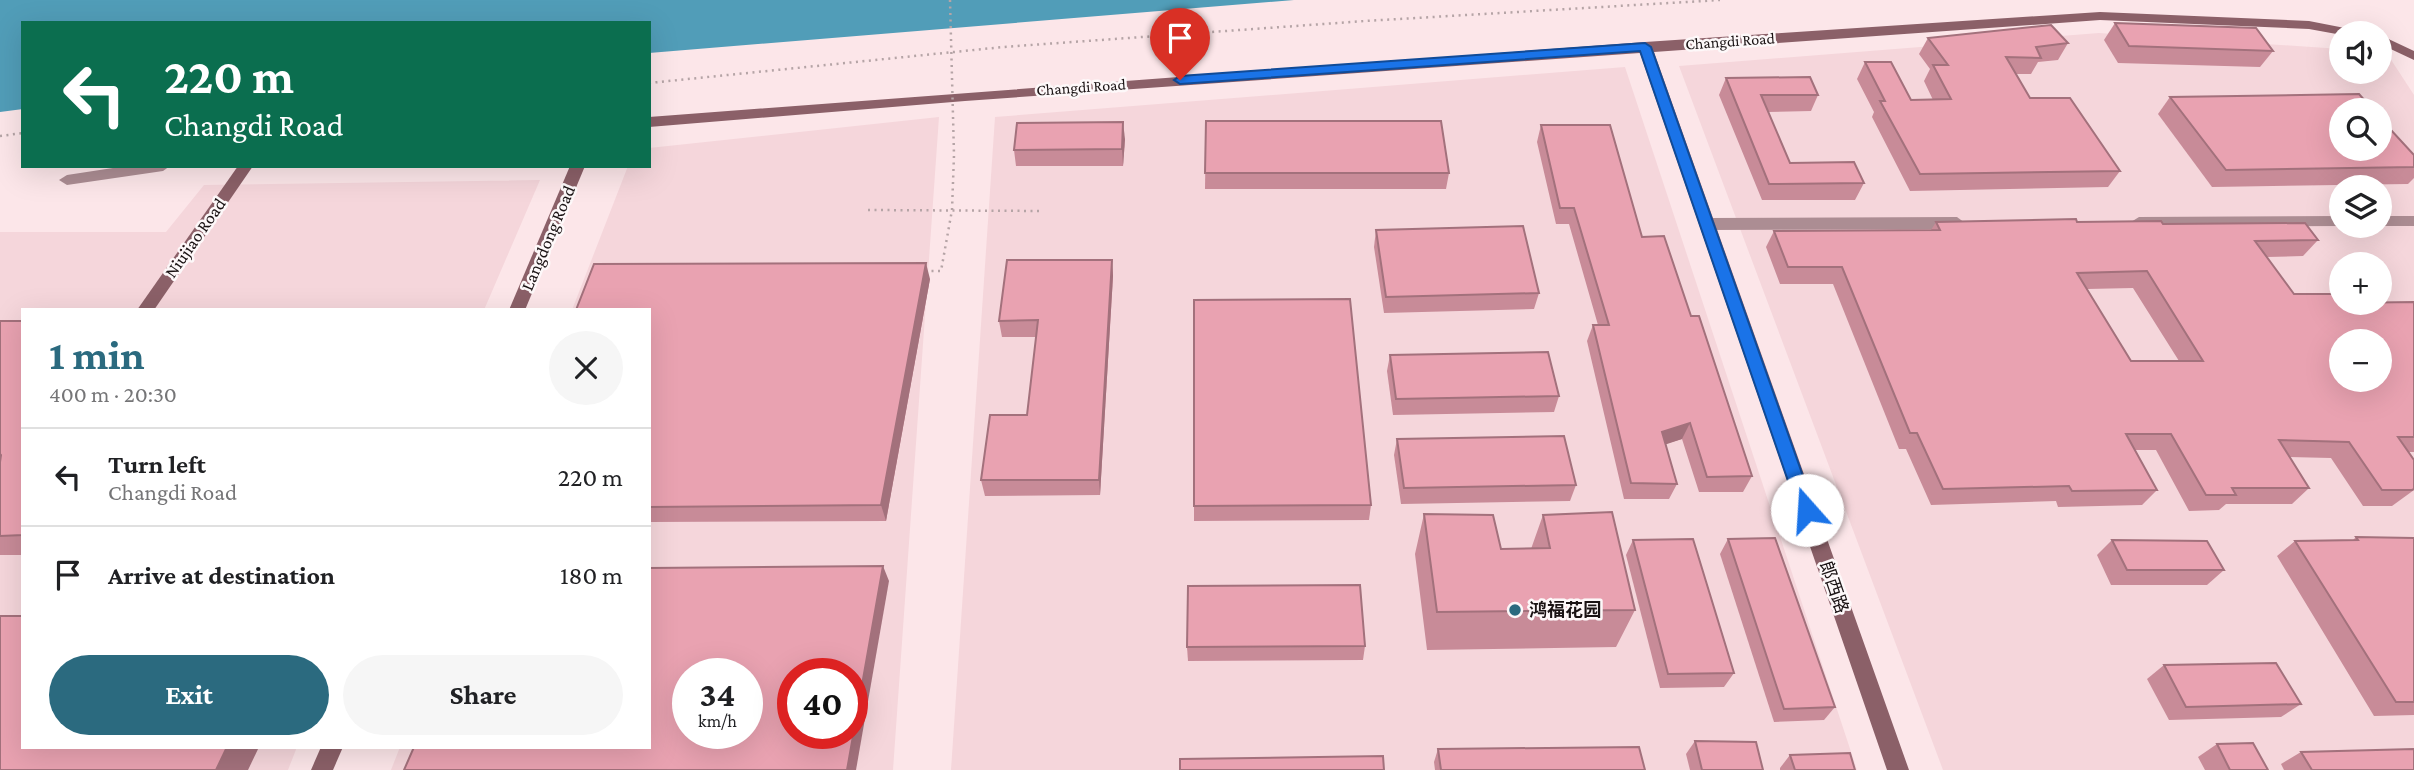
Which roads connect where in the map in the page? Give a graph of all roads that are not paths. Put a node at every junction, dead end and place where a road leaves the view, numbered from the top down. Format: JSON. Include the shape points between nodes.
{"nodes":[{"id":1,"x":2329,"y":29,"type":"edge"},
{"id":2,"x":2392,"y":45,"type":"edge"},
{"id":3,"x":1645,"y":47,"type":"junction"},
{"id":4,"x":2414,"y":55,"type":"edge"},
{"id":5,"x":651,"y":122,"type":"edge"},
{"id":6,"x":149,"y":168,"type":"edge"},
{"id":7,"x":245,"y":168,"type":"edge"},
{"id":8,"x":577,"y":168,"type":"edge"},
{"id":9,"x":67,"y":180,"type":"dead end"},
{"id":10,"x":2329,"y":221,"type":"edge"},
{"id":11,"x":2392,"y":221,"type":"edge"},
{"id":12,"x":2414,"y":221,"type":"edge"},
{"id":13,"x":2121,"y":222,"type":"edge"},
{"id":14,"x":1707,"y":223,"type":"junction"},
{"id":15,"x":1969,"y":223,"type":"edge"},
{"id":16,"x":146,"y":308,"type":"edge"},
{"id":17,"x":518,"y":308,"type":"edge"},
{"id":18,"x":331,"y":749,"type":"edge"},
{"id":19,"x":322,"y":770,"type":"edge"},
{"id":20,"x":1898,"y":770,"type":"edge"}],
"edges":[{"from":1,"to":3,"type":"street","name":"Changdi Road","via":[[2100,16]]},
{"from":2,"to":4,"type":"street"},
{"from":3,"to":5,"type":"street","name":"Changdi Road"},
{"from":3,"to":14,"type":"street","name":"郎西路"},
{"from":6,"to":9,"type":"street"},
{"from":7,"to":16,"type":"street","name":"Niujiao Road"},
{"from":8,"to":17,"type":"street","name":"Langdong Road"},
{"from":10,"to":13,"type":"street"},
{"from":11,"to":12,"type":"street"},
{"from":14,"to":15,"type":"street"},
{"from":14,"to":20,"type":"street","name":"郎西路"},
{"from":18,"to":19,"type":"street"}]}
